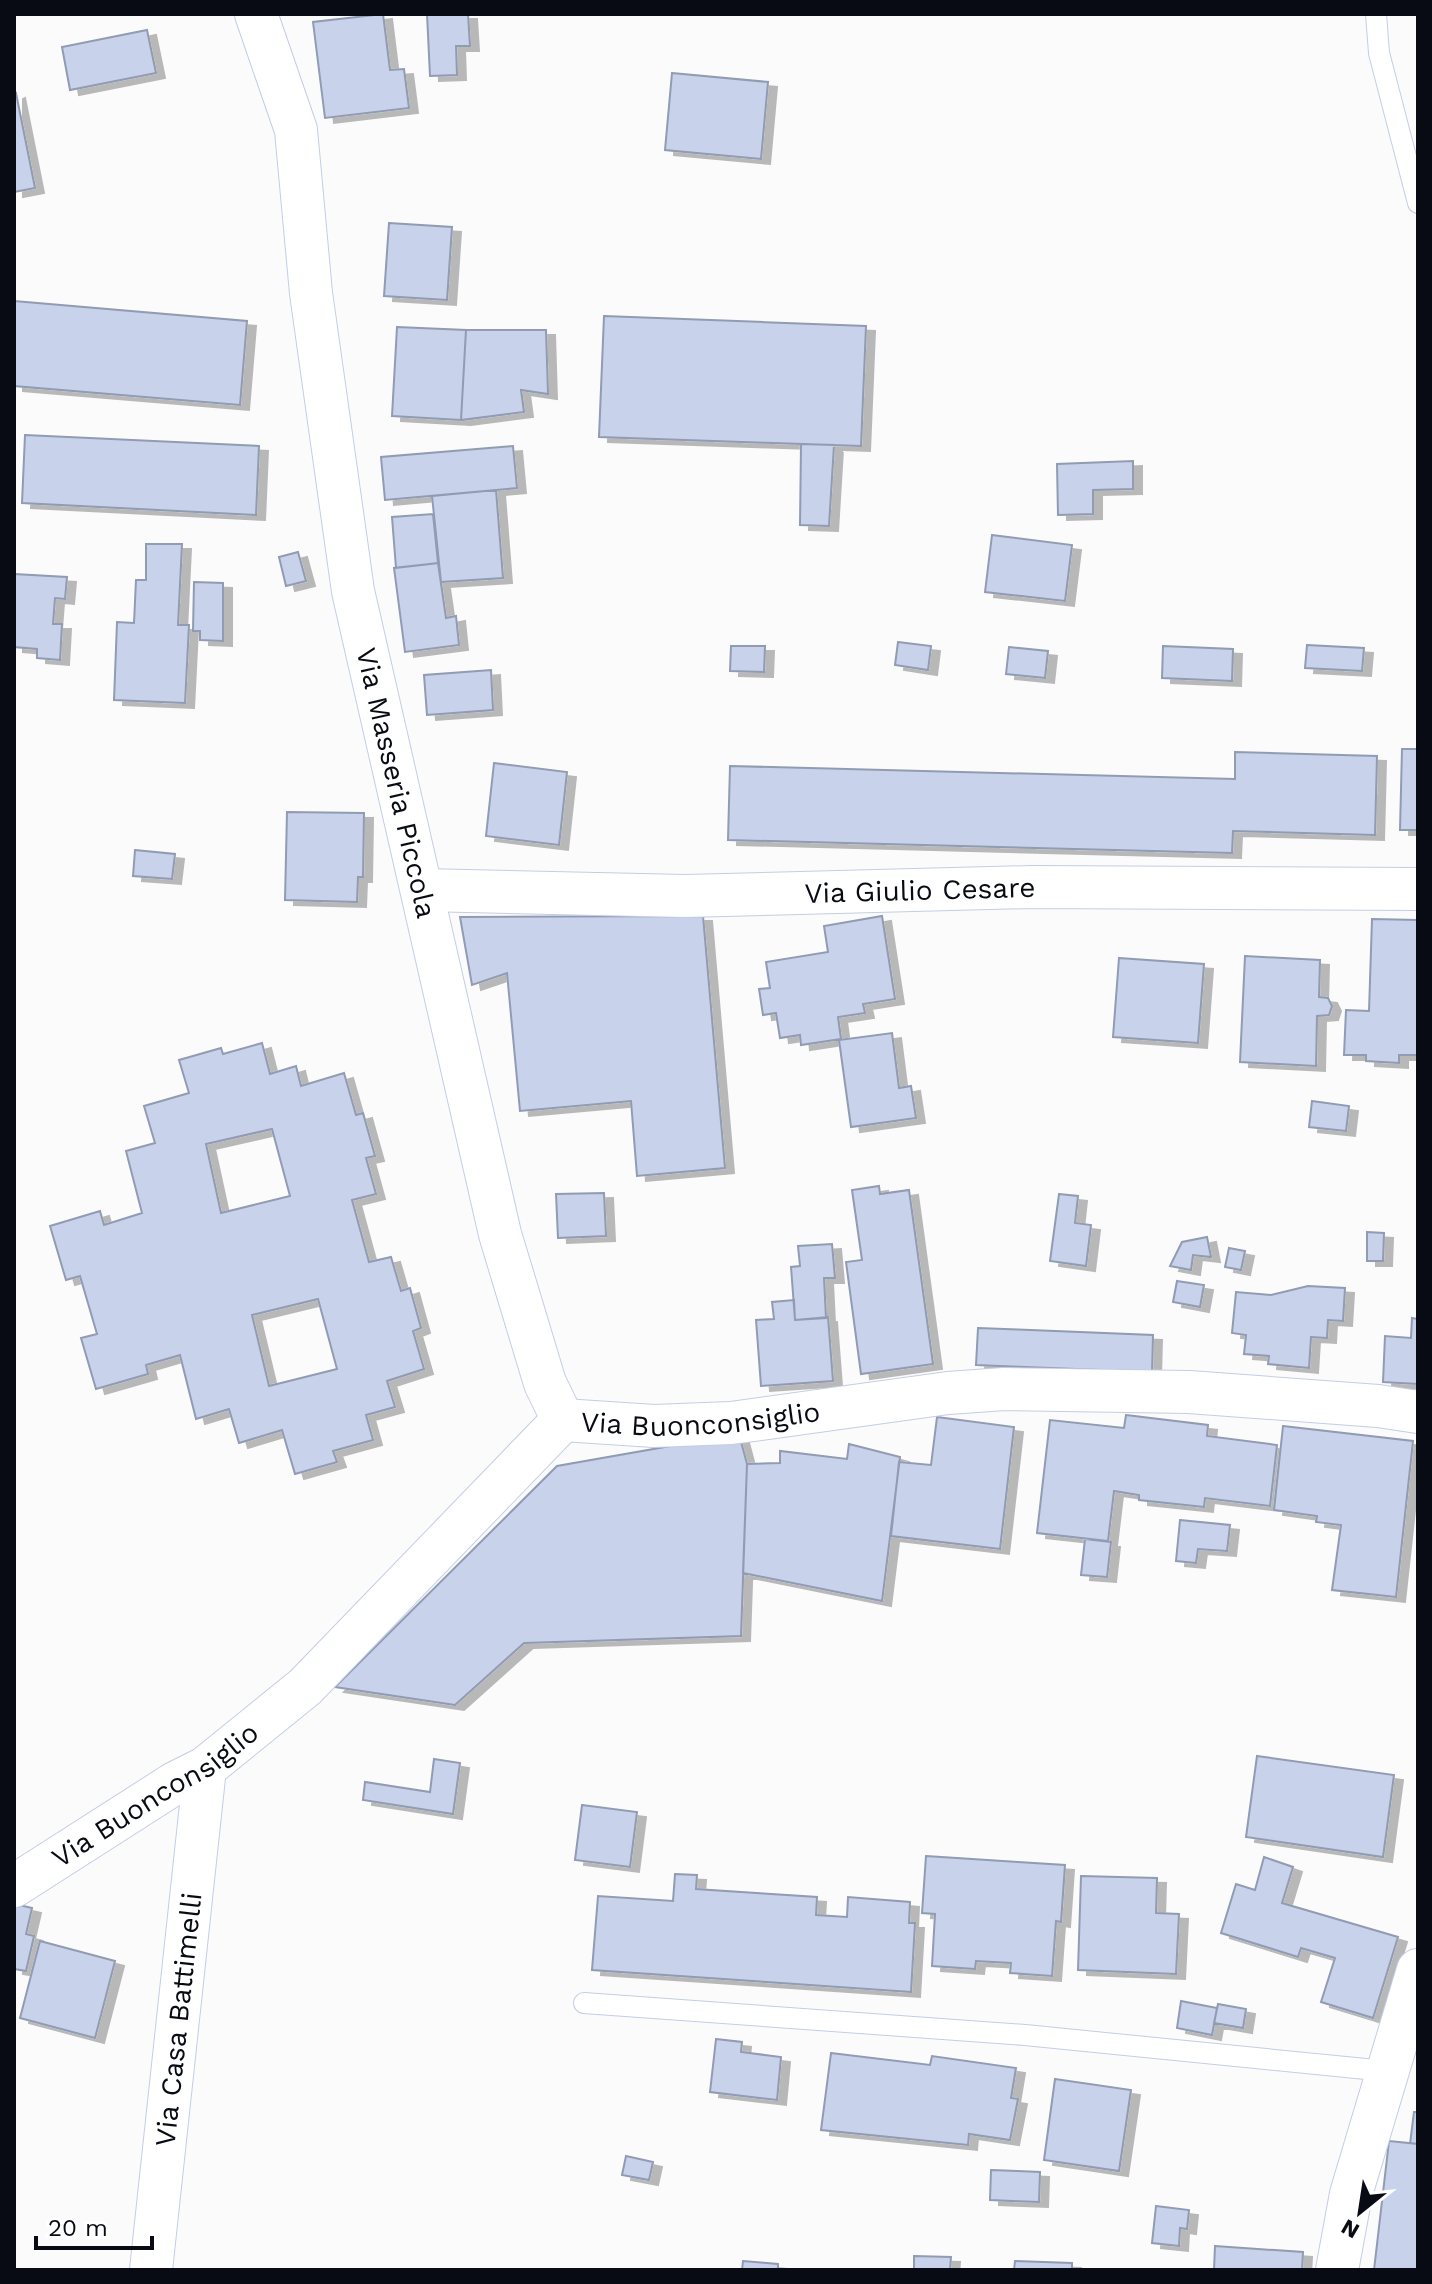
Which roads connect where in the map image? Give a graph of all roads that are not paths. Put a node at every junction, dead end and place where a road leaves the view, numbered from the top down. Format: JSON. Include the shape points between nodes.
{"nodes":[{"id":1,"x":1376,"y":14,"type":"edge"},
{"id":2,"x":260,"y":16,"type":"edge"},
{"id":3,"x":1418,"y":203,"type":"edge"},
{"id":4,"x":1418,"y":889,"type":"edge"},
{"id":5,"x":422,"y":890,"type":"junction"},
{"id":6,"x":1418,"y":1412,"type":"edge"},
{"id":7,"x":563,"y":1420,"type":"junction"},
{"id":8,"x":205,"y":1768,"type":"junction"},
{"id":9,"x":14,"y":1886,"type":"edge"},
{"id":10,"x":1418,"y":1970,"type":"edge"},
{"id":11,"x":584,"y":2003,"type":"dead end"},
{"id":12,"x":1386,"y":2071,"type":"junction"},
{"id":13,"x":151,"y":2270,"type":"edge"},
{"id":14,"x":1337,"y":2270,"type":"edge"}],
"edges":[{"from":1,"to":3,"type":"lane","via":[[1379,53]]},
{"from":2,"to":5,"type":"street","name":"Via Masseria Piccola","via":[[296,130],[311,293],[353,591]]},
{"from":4,"to":5,"type":"street","name":"Via Giulio Cesare","via":[[1031,887],[685,896]]},
{"from":5,"to":7,"type":"street","name":"Via Masseria Piccola","via":[[500,1234],[545,1383]]},
{"from":6,"to":7,"type":"street","name":"Via Buonconsiglio","via":[[1189,1392],[1004,1389],[731,1423],[654,1426]]},
{"from":7,"to":8,"type":"street","name":"Via Buonconsiglio","via":[[305,1687]]},
{"from":8,"to":9,"type":"street","name":"Via Buonconsiglio"},
{"from":8,"to":13,"type":"street","name":"Via Casa Battimelli"},
{"from":10,"to":12,"type":"street"},
{"from":11,"to":12,"type":"lane","via":[[1025,2035]]},
{"from":12,"to":14,"type":"street","via":[[1351,2194]]}]}
